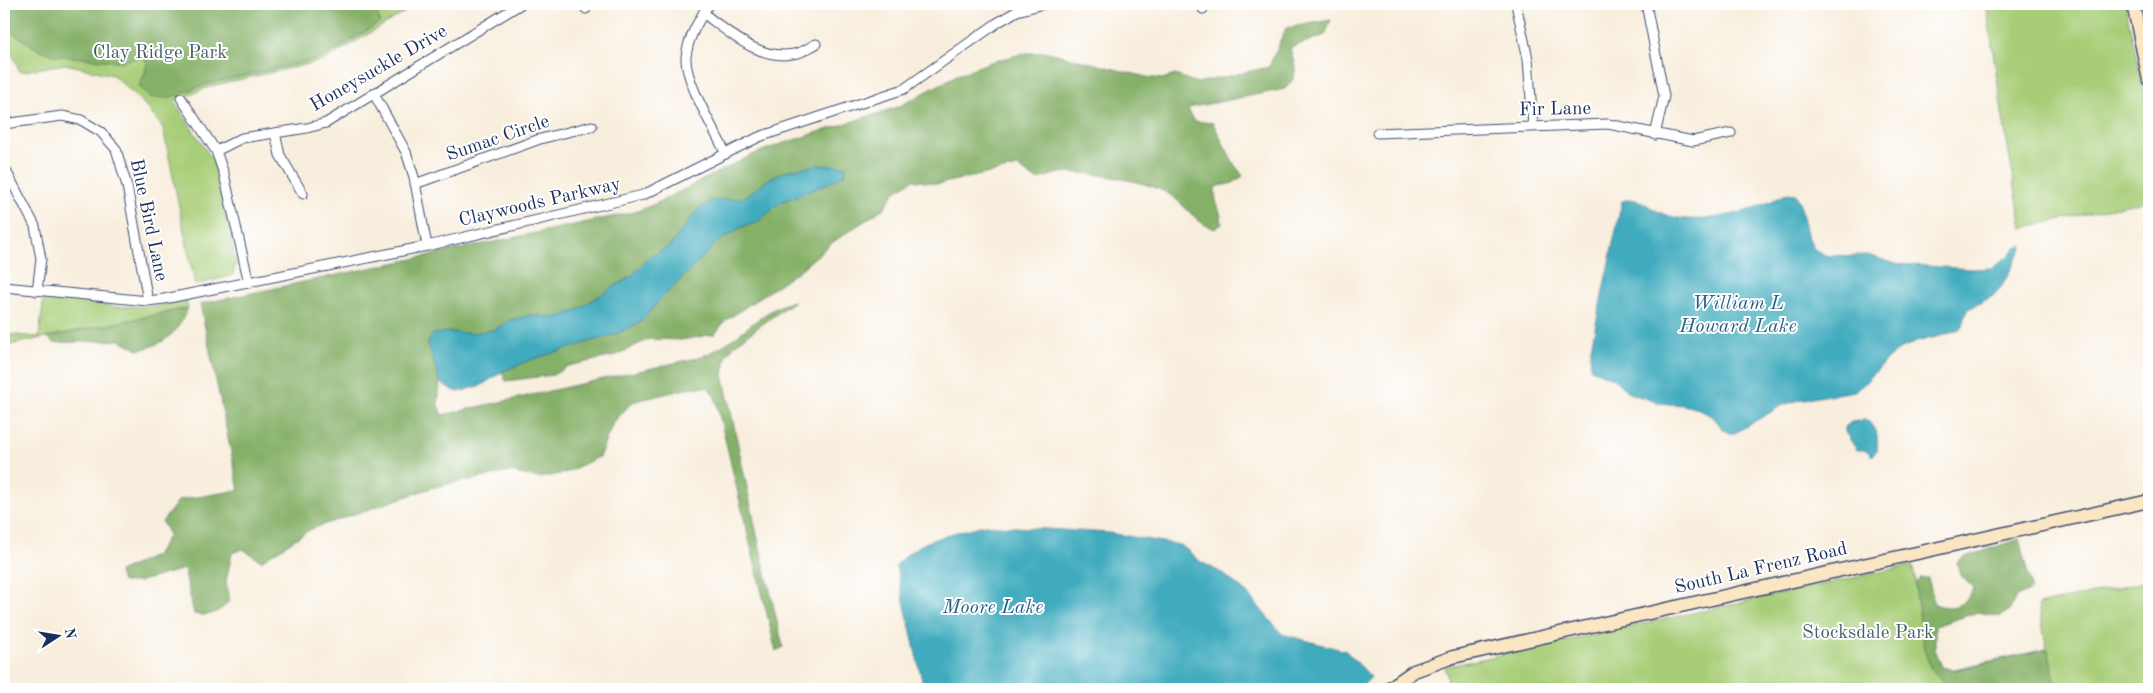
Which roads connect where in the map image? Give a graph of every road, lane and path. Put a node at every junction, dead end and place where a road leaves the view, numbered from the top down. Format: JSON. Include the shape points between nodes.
{"nodes":[{"id":1,"x":521,"y":4,"type":"edge"},
{"id":2,"x":709,"y":4,"type":"edge"},
{"id":3,"x":1044,"y":4,"type":"edge"},
{"id":4,"x":1516,"y":4,"type":"edge"},
{"id":5,"x":1646,"y":4,"type":"edge"},
{"id":6,"x":2133,"y":4,"type":"edge"},
{"id":7,"x":1016,"y":8,"type":"edge"},
{"id":8,"x":703,"y":14,"type":"junction"},
{"id":9,"x":816,"y":44,"type":"dead end"},
{"id":10,"x":2149,"y":80,"type":"edge"},
{"id":11,"x":374,"y":94,"type":"junction"},
{"id":12,"x":181,"y":98,"type":"dead end"},
{"id":13,"x":4,"y":124,"type":"edge"},
{"id":14,"x":592,"y":126,"type":"dead end"},
{"id":15,"x":1533,"y":126,"type":"junction"},
{"id":16,"x":275,"y":133,"type":"junction"},
{"id":17,"x":1377,"y":133,"type":"dead end"},
{"id":18,"x":1731,"y":133,"type":"dead end"},
{"id":19,"x":1655,"y":135,"type":"junction"},
{"id":20,"x":216,"y":151,"type":"junction"},
{"id":21,"x":726,"y":154,"type":"junction"},
{"id":22,"x":4,"y":167,"type":"edge"},
{"id":23,"x":415,"y":184,"type":"junction"},
{"id":24,"x":303,"y":194,"type":"dead end"},
{"id":25,"x":427,"y":246,"type":"junction"},
{"id":26,"x":249,"y":283,"type":"junction"},
{"id":27,"x":4,"y":287,"type":"edge"},
{"id":28,"x":37,"y":291,"type":"junction"},
{"id":29,"x":148,"y":302,"type":"junction"},
{"id":30,"x":2149,"y":501,"type":"edge"},
{"id":31,"x":1388,"y":689,"type":"edge"}],
"edges":[{"from":1,"to":11,"type":"street","name":"Honeysuckle Drive"},
{"from":2,"to":8,"type":"street"},
{"from":3,"to":7,"type":"street","name":"Claywoods Parkway"},
{"from":4,"to":15,"type":"street","via":[[1528,59]]},
{"from":5,"to":19,"type":"street","via":[[1664,96]]},
{"from":6,"to":10,"type":"street"},
{"from":7,"to":21,"type":"street","name":"Claywoods Parkway","via":[[904,89],[759,137]]},
{"from":8,"to":9,"type":"street","via":[[756,50],[770,54],[798,53]]},
{"from":8,"to":21,"type":"street","via":[[689,41],[686,59],[689,76]]},
{"from":11,"to":16,"type":"street","name":"Honeysuckle Drive","via":[[326,123]]},
{"from":11,"to":23,"type":"street","via":[[406,152]]},
{"from":12,"to":20,"type":"street"},
{"from":13,"to":29,"type":"street","name":"Blue Bird Lane","via":[[62,116],[81,120],[101,132],[116,149],[127,186]]},
{"from":14,"to":23,"type":"street","name":"Sumac Circle","via":[[540,139]]},
{"from":15,"to":17,"type":"street","name":"Fir Lane"},
{"from":15,"to":19,"type":"street","name":"Fir Lane","via":[[1608,124]]},
{"from":16,"to":20,"type":"street","name":"Honeysuckle Drive","via":[[242,138]]},
{"from":16,"to":24,"type":"street","via":[[280,155]]},
{"from":18,"to":19,"type":"street","name":"Fir Lane","via":[[1693,141]]},
{"from":20,"to":26,"type":"street"},
{"from":21,"to":25,"type":"street","name":"Claywoods Parkway","via":[[643,195]]},
{"from":22,"to":28,"type":"street","via":[[35,226],[42,259]]},
{"from":23,"to":25,"type":"street"},
{"from":25,"to":26,"type":"street","name":"Claywoods Parkway"},
{"from":26,"to":29,"type":"street","name":"Claywoods Parkway"},
{"from":27,"to":28,"type":"street","name":"Claywoods Parkway"},
{"from":28,"to":29,"type":"street","name":"Claywoods Parkway"},
{"from":30,"to":31,"type":"street","name":"South La Frenz Road","via":[[1452,657],[1414,671]]}]}
